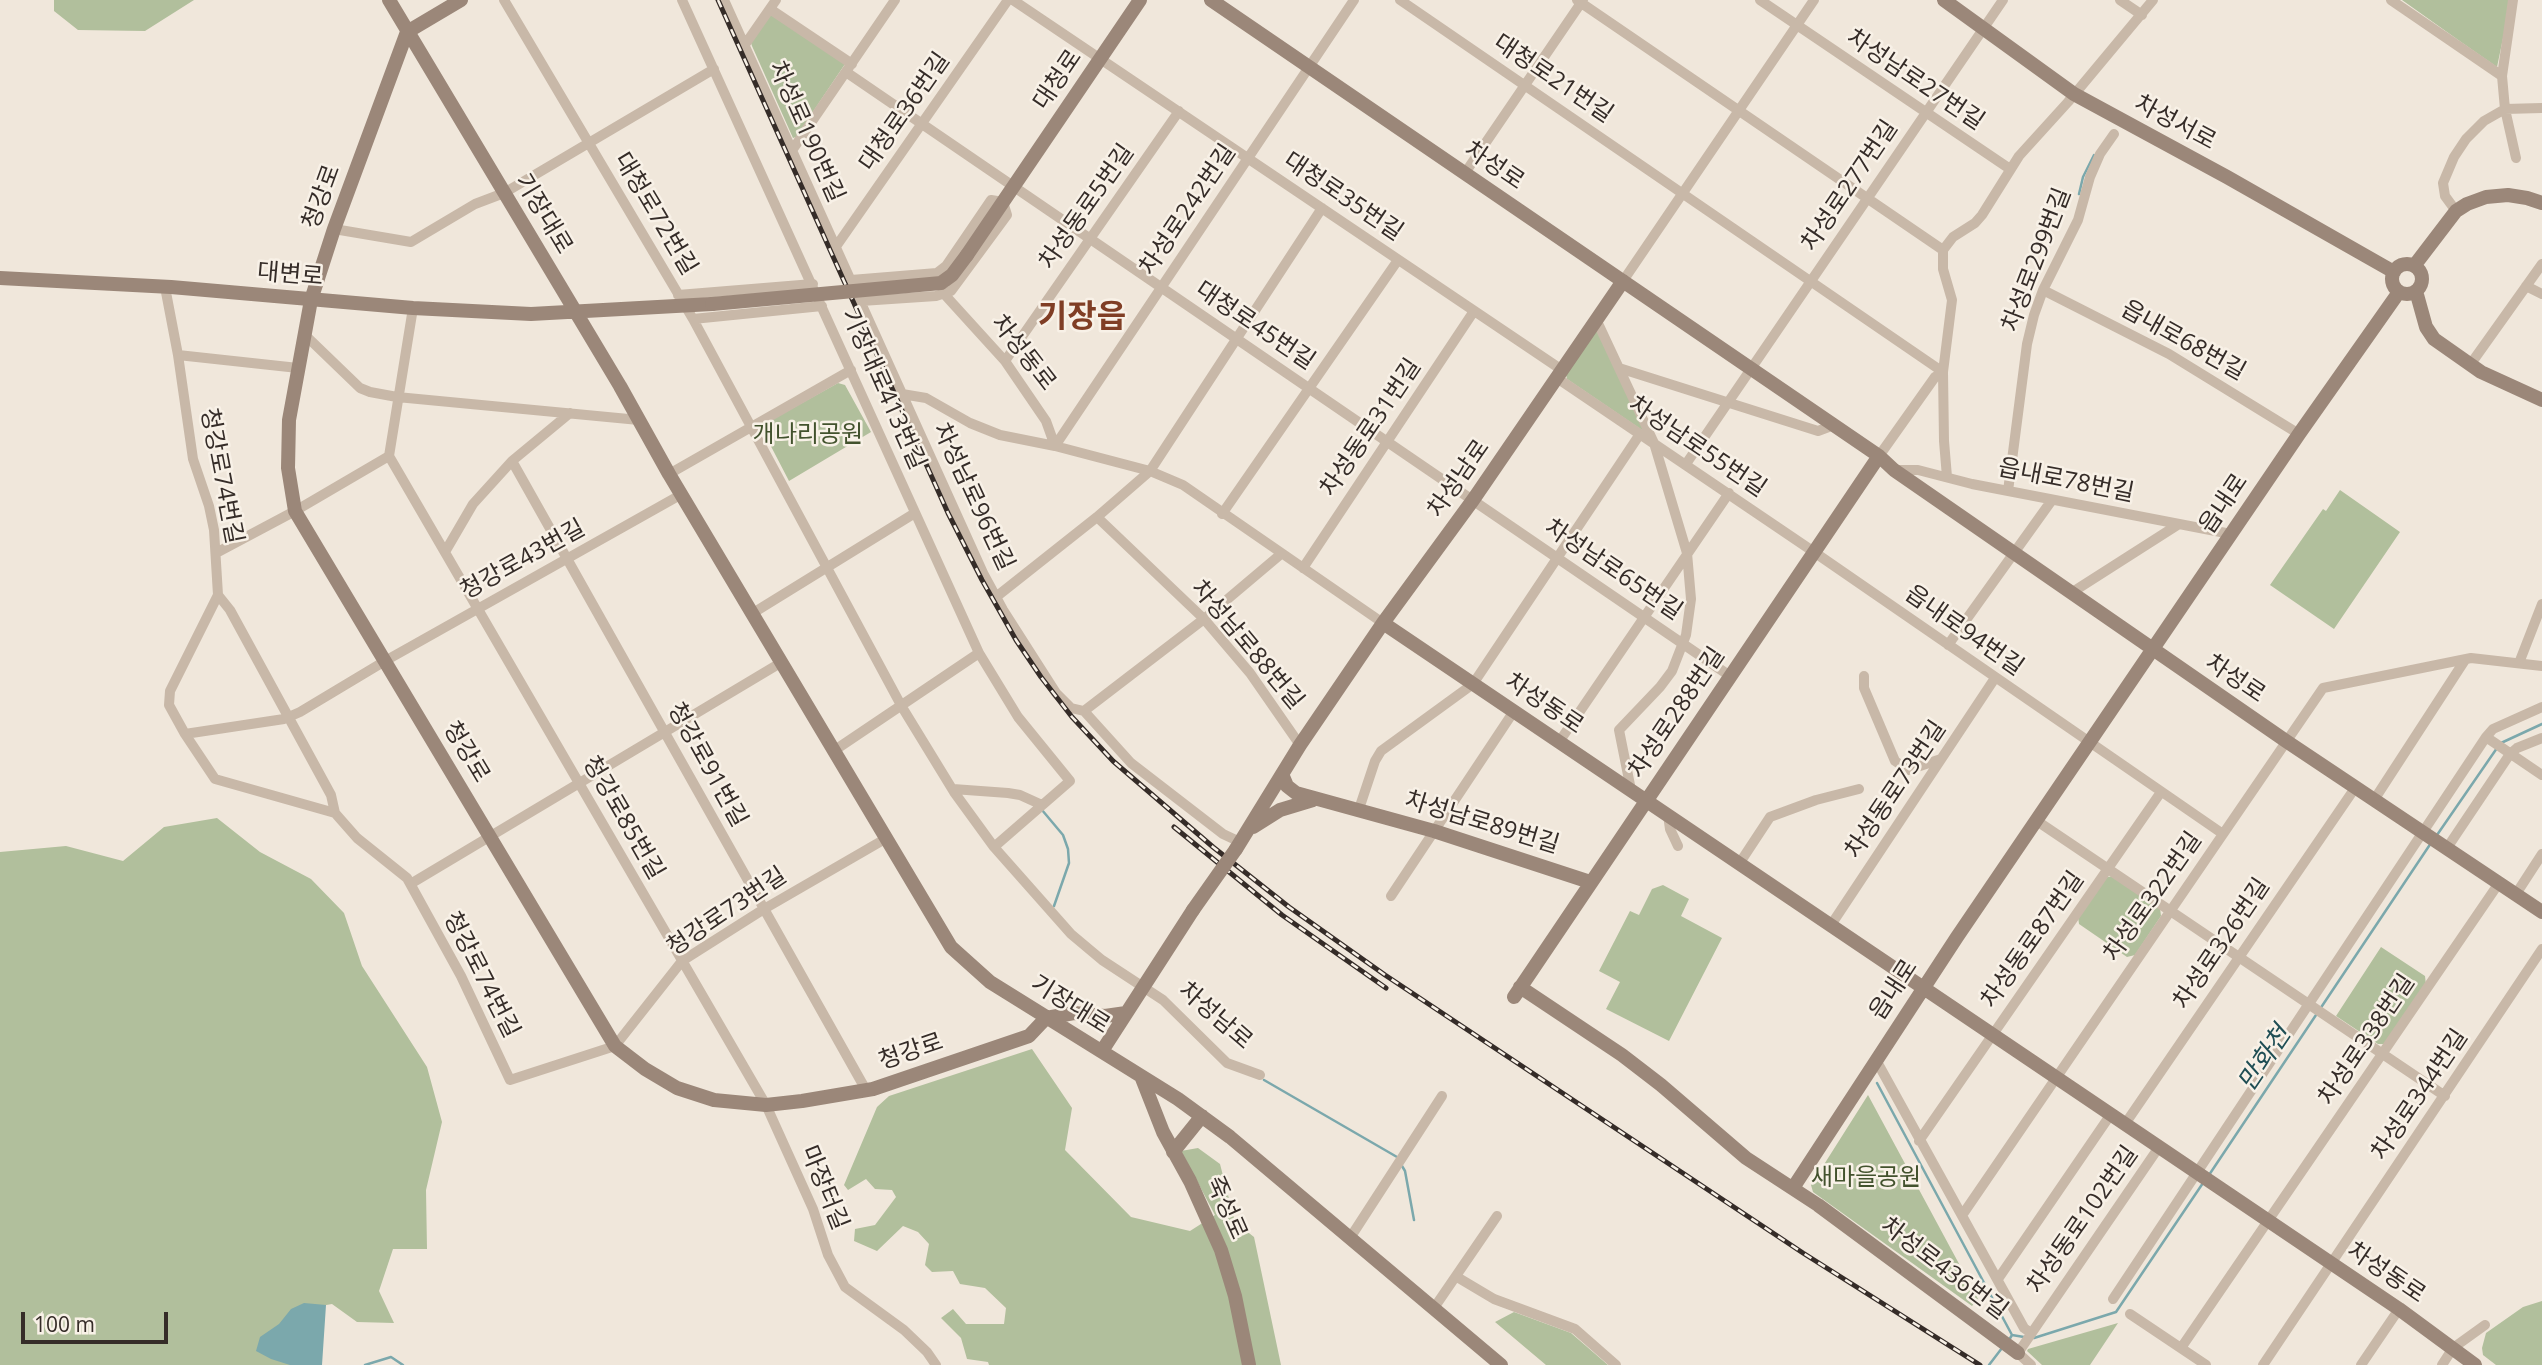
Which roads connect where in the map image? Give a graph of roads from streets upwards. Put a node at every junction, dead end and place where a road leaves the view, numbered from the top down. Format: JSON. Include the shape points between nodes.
{"nodes":[{"id":1,"x":389,"y":0,"type":"edge"},
{"id":2,"x":461,"y":0,"type":"edge"},
{"id":3,"x":504,"y":0,"type":"edge"},
{"id":4,"x":682,"y":0,"type":"edge"},
{"id":5,"x":724,"y":0,"type":"edge"},
{"id":6,"x":895,"y":0,"type":"edge"},
{"id":7,"x":1008,"y":0,"type":"edge"},
{"id":8,"x":1013,"y":0,"type":"edge"},
{"id":9,"x":1140,"y":0,"type":"edge"},
{"id":10,"x":1211,"y":0,"type":"edge"},
{"id":11,"x":1354,"y":0,"type":"edge"},
{"id":12,"x":1400,"y":0,"type":"edge"},
{"id":13,"x":1760,"y":0,"type":"edge"},
{"id":14,"x":1814,"y":0,"type":"edge"},
{"id":15,"x":1944,"y":0,"type":"edge"},
{"id":16,"x":2003,"y":0,"type":"edge"},
{"id":17,"x":2120,"y":0,"type":"edge"},
{"id":18,"x":2153,"y":0,"type":"edge"},
{"id":19,"x":2391,"y":0,"type":"edge"},
{"id":20,"x":2513,"y":0,"type":"edge"},
{"id":21,"x":1580,"y":1,"type":"edge"},
{"id":22,"x":773,"y":4,"type":"edge"},
{"id":23,"x":2142,"y":15,"type":"junction"},
{"id":24,"x":1797,"y":25,"type":"junction"},
{"id":25,"x":1983,"y":27,"type":"junction"},
{"id":26,"x":408,"y":32,"type":"junction"},
{"id":27,"x":744,"y":46,"type":"junction"},
{"id":28,"x":1100,"y":58,"type":"junction"},
{"id":29,"x":1309,"y":67,"type":"junction"},
{"id":30,"x":849,"y":68,"type":"junction"},
{"id":31,"x":713,"y":69,"type":"junction"},
{"id":32,"x":2502,"y":76,"type":"junction"},
{"id":33,"x":1525,"y":85,"type":"junction"},
{"id":34,"x":2074,"y":94,"type":"junction"},
{"id":35,"x":2542,"y":108,"type":"edge"},
{"id":36,"x":2505,"y":109,"type":"junction"},
{"id":37,"x":1179,"y":111,"type":"junction"},
{"id":38,"x":1739,"y":111,"type":"junction"},
{"id":39,"x":1925,"y":113,"type":"junction"},
{"id":40,"x":923,"y":124,"type":"junction"},
{"id":41,"x":2114,"y":134,"type":"dead end"},
{"id":42,"x":589,"y":143,"type":"junction"},
{"id":43,"x":791,"y":152,"type":"junction"},
{"id":44,"x":1248,"y":158,"type":"junction"},
{"id":45,"x":2516,"y":158,"type":"dead end"},
{"id":46,"x":2010,"y":169,"type":"junction"},
{"id":47,"x":1465,"y":173,"type":"junction"},
{"id":48,"x":1014,"y":186,"type":"junction"},
{"id":49,"x":1683,"y":192,"type":"junction"},
{"id":50,"x":504,"y":194,"type":"junction"},
{"id":51,"x":1867,"y":199,"type":"junction"},
{"id":52,"x":1003,"y":202,"type":"junction"},
{"id":53,"x":2542,"y":203,"type":"edge"},
{"id":54,"x":1322,"y":208,"type":"junction"},
{"id":55,"x":2456,"y":211,"type":"junction"},
{"id":56,"x":334,"y":229,"type":"junction"},
{"id":57,"x":1091,"y":239,"type":"junction"},
{"id":58,"x":835,"y":248,"type":"junction"},
{"id":59,"x":1943,"y":250,"type":"junction"},
{"id":60,"x":1398,"y":260,"type":"junction"},
{"id":61,"x":2542,"y":264,"type":"edge"},
{"id":62,"x":2414,"y":266,"type":"junction"},
{"id":63,"x":2393,"y":272,"type":"junction"},
{"id":64,"x":0,"y":278,"type":"edge"},
{"id":65,"x":851,"y":280,"type":"junction"},
{"id":66,"x":1811,"y":280,"type":"junction"},
{"id":67,"x":1623,"y":281,"type":"junction"},
{"id":68,"x":813,"y":284,"type":"junction"},
{"id":69,"x":2526,"y":286,"type":"junction"},
{"id":70,"x":165,"y":287,"type":"junction"},
{"id":71,"x":1161,"y":287,"type":"junction"},
{"id":72,"x":2043,"y":290,"type":"junction"},
{"id":73,"x":2416,"y":291,"type":"junction"},
{"id":74,"x":2399,"y":292,"type":"junction"},
{"id":75,"x":2542,"y":293,"type":"edge"},
{"id":76,"x":945,"y":295,"type":"junction"},
{"id":77,"x":311,"y":300,"type":"junction"},
{"id":78,"x":681,"y":300,"type":"junction"},
{"id":79,"x":861,"y":302,"type":"junction"},
{"id":80,"x":822,"y":306,"type":"junction"},
{"id":81,"x":412,"y":308,"type":"junction"},
{"id":82,"x":1474,"y":311,"type":"junction"},
{"id":83,"x":577,"y":313,"type":"junction"},
{"id":84,"x":694,"y":319,"type":"junction"},
{"id":85,"x":1596,"y":319,"type":"junction"},
{"id":86,"x":304,"y":334,"type":"junction"},
{"id":87,"x":1235,"y":338,"type":"junction"},
{"id":88,"x":178,"y":355,"type":"junction"},
{"id":89,"x":1005,"y":361,"type":"junction"},
{"id":90,"x":2469,"y":365,"type":"junction"},
{"id":91,"x":298,"y":368,"type":"junction"},
{"id":92,"x":1619,"y":368,"type":"junction"},
{"id":93,"x":1751,"y":369,"type":"junction"},
{"id":94,"x":852,"y":370,"type":"junction"},
{"id":95,"x":1943,"y":372,"type":"junction"},
{"id":96,"x":1559,"y":374,"type":"junction"},
{"id":97,"x":1309,"y":388,"type":"junction"},
{"id":98,"x":902,"y":394,"type":"junction"},
{"id":99,"x":397,"y":397,"type":"junction"},
{"id":100,"x":2542,"y":400,"type":"edge"},
{"id":101,"x":1728,"y":402,"type":"junction"},
{"id":102,"x":570,"y":413,"type":"junction"},
{"id":103,"x":639,"y":420,"type":"junction"},
{"id":104,"x":1834,"y":425,"type":"junction"},
{"id":105,"x":751,"y":426,"type":"junction"},
{"id":106,"x":1640,"y":434,"type":"junction"},
{"id":107,"x":2299,"y":434,"type":"junction"},
{"id":108,"x":1387,"y":442,"type":"junction"},
{"id":109,"x":1654,"y":443,"type":"junction"},
{"id":110,"x":1055,"y":446,"type":"junction"},
{"id":111,"x":389,"y":456,"type":"junction"},
{"id":112,"x":1880,"y":456,"type":"junction"},
{"id":113,"x":512,"y":461,"type":"junction"},
{"id":114,"x":1686,"y":464,"type":"junction"},
{"id":115,"x":1894,"y":470,"type":"junction"},
{"id":116,"x":1150,"y":471,"type":"junction"},
{"id":117,"x":669,"y":474,"type":"junction"},
{"id":118,"x":1947,"y":477,"type":"junction"},
{"id":119,"x":2008,"y":491,"type":"junction"},
{"id":120,"x":1728,"y":493,"type":"junction"},
{"id":121,"x":682,"y":494,"type":"junction"},
{"id":122,"x":1473,"y":500,"type":"junction"},
{"id":123,"x":2052,"y":500,"type":"junction"},
{"id":124,"x":295,"y":511,"type":"junction"},
{"id":125,"x":915,"y":513,"type":"junction"},
{"id":126,"x":1222,"y":514,"type":"junction"},
{"id":127,"x":1097,"y":517,"type":"junction"},
{"id":128,"x":2179,"y":524,"type":"junction"},
{"id":129,"x":2231,"y":534,"type":"junction"},
{"id":130,"x":445,"y":552,"type":"junction"},
{"id":131,"x":1814,"y":552,"type":"junction"},
{"id":132,"x":2014,"y":552,"type":"junction"},
{"id":133,"x":216,"y":553,"type":"junction"},
{"id":134,"x":1281,"y":554,"type":"junction"},
{"id":135,"x":1686,"y":554,"type":"junction"},
{"id":136,"x":1558,"y":558,"type":"junction"},
{"id":137,"x":567,"y":559,"type":"junction"},
{"id":138,"x":827,"y":567,"type":"junction"},
{"id":139,"x":1303,"y":568,"type":"junction"},
{"id":140,"x":2071,"y":593,"type":"junction"},
{"id":141,"x":218,"y":595,"type":"junction"},
{"id":142,"x":996,"y":597,"type":"junction"},
{"id":143,"x":2542,"y":604,"type":"edge"},
{"id":144,"x":478,"y":609,"type":"junction"},
{"id":145,"x":753,"y":613,"type":"junction"},
{"id":146,"x":1644,"y":617,"type":"junction"},
{"id":147,"x":1204,"y":619,"type":"junction"},
{"id":148,"x":1383,"y":623,"type":"junction"},
{"id":149,"x":1683,"y":643,"type":"junction"},
{"id":150,"x":1948,"y":645,"type":"junction"},
{"id":151,"x":2152,"y":650,"type":"junction"},
{"id":152,"x":979,"y":653,"type":"junction"},
{"id":153,"x":2465,"y":660,"type":"junction"},
{"id":154,"x":385,"y":661,"type":"junction"},
{"id":155,"x":782,"y":662,"type":"junction"},
{"id":156,"x":2519,"y":663,"type":"junction"},
{"id":157,"x":2542,"y":666,"type":"edge"},
{"id":158,"x":1730,"y":676,"type":"junction"},
{"id":159,"x":1864,"y":676,"type":"dead end"},
{"id":160,"x":1995,"y":678,"type":"junction"},
{"id":161,"x":1473,"y":684,"type":"junction"},
{"id":162,"x":902,"y":707,"type":"junction"},
{"id":163,"x":2542,"y":707,"type":"edge"},
{"id":164,"x":1084,"y":711,"type":"junction"},
{"id":165,"x":1514,"y":711,"type":"junction"},
{"id":166,"x":286,"y":718,"type":"junction"},
{"id":167,"x":666,"y":733,"type":"junction"},
{"id":168,"x":185,"y":734,"type":"junction"},
{"id":169,"x":2542,"y":738,"type":"edge"},
{"id":170,"x":2489,"y":739,"type":"junction"},
{"id":171,"x":1559,"y":741,"type":"junction"},
{"id":172,"x":2286,"y":741,"type":"junction"},
{"id":173,"x":2089,"y":744,"type":"junction"},
{"id":174,"x":1300,"y":745,"type":"junction"},
{"id":175,"x":835,"y":750,"type":"junction"},
{"id":176,"x":2507,"y":752,"type":"junction"},
{"id":177,"x":1941,"y":759,"type":"junction"},
{"id":178,"x":1282,"y":774,"type":"junction"},
{"id":179,"x":2542,"y":775,"type":"edge"},
{"id":180,"x":580,"y":785,"type":"junction"},
{"id":181,"x":2355,"y":788,"type":"junction"},
{"id":182,"x":953,"y":789,"type":"junction"},
{"id":183,"x":1859,"y":789,"type":"dead end"},
{"id":184,"x":1631,"y":790,"type":"junction"},
{"id":185,"x":2161,"y":792,"type":"junction"},
{"id":186,"x":1319,"y":799,"type":"junction"},
{"id":187,"x":1646,"y":800,"type":"junction"},
{"id":188,"x":2374,"y":800,"type":"junction"},
{"id":189,"x":1042,"y":805,"type":"junction"},
{"id":190,"x":1359,"y":809,"type":"junction"},
{"id":191,"x":335,"y":813,"type":"junction"},
{"id":192,"x":1668,"y":815,"type":"junction"},
{"id":193,"x":2037,"y":821,"type":"junction"},
{"id":194,"x":1434,"y":831,"type":"junction"},
{"id":195,"x":2223,"y":834,"type":"junction"},
{"id":196,"x":2426,"y":834,"type":"junction"},
{"id":197,"x":490,"y":837,"type":"junction"},
{"id":198,"x":886,"y":839,"type":"junction"},
{"id":199,"x":1240,"y":842,"type":"junction"},
{"id":200,"x":1678,"y":846,"type":"dead end"},
{"id":201,"x":994,"y":847,"type":"junction"},
{"id":202,"x":2446,"y":847,"type":"junction"},
{"id":203,"x":2542,"y":854,"type":"edge"},
{"id":204,"x":1739,"y":863,"type":"junction"},
{"id":205,"x":2108,"y":868,"type":"junction"},
{"id":206,"x":1590,"y":882,"type":"junction"},
{"id":207,"x":412,"y":883,"type":"junction"},
{"id":208,"x":2499,"y":883,"type":"junction"},
{"id":209,"x":2516,"y":894,"type":"junction"},
{"id":210,"x":1391,"y":896,"type":"dead end"},
{"id":211,"x":764,"y":909,"type":"junction"},
{"id":212,"x":2170,"y":910,"type":"junction"},
{"id":213,"x":2542,"y":912,"type":"edge"},
{"id":214,"x":1831,"y":925,"type":"junction"},
{"id":215,"x":2542,"y":949,"type":"edge"},
{"id":216,"x":2238,"y":957,"type":"junction"},
{"id":217,"x":682,"y":961,"type":"junction"},
{"id":218,"x":1144,"y":986,"type":"junction"},
{"id":219,"x":1923,"y":988,"type":"junction"},
{"id":220,"x":1517,"y":992,"type":"joint"},
{"id":221,"x":2312,"y":1006,"type":"junction"},
{"id":222,"x":1126,"y":1013,"type":"junction"},
{"id":223,"x":1046,"y":1018,"type":"junction"},
{"id":224,"x":1993,"y":1035,"type":"junction"},
{"id":225,"x":615,"y":1046,"type":"junction"},
{"id":226,"x":1102,"y":1051,"type":"junction"},
{"id":227,"x":2383,"y":1054,"type":"junction"},
{"id":228,"x":1876,"y":1060,"type":"junction"},
{"id":229,"x":1260,"y":1075,"type":"dead end"},
{"id":230,"x":1142,"y":1076,"type":"junction"},
{"id":231,"x":2056,"y":1077,"type":"junction"},
{"id":232,"x":866,"y":1090,"type":"junction"},
{"id":233,"x":1442,"y":1096,"type":"dead end"},
{"id":234,"x":2445,"y":1096,"type":"junction"},
{"id":235,"x":766,"y":1105,"type":"junction"},
{"id":236,"x":2111,"y":1114,"type":"junction"},
{"id":237,"x":1202,"y":1116,"type":"junction"},
{"id":238,"x":2124,"y":1124,"type":"junction"},
{"id":239,"x":1919,"y":1141,"type":"junction"},
{"id":240,"x":2159,"y":1147,"type":"junction"},
{"id":241,"x":1173,"y":1152,"type":"junction"},
{"id":242,"x":2203,"y":1177,"type":"junction"},
{"id":243,"x":1793,"y":1188,"type":"junction"},
{"id":244,"x":1963,"y":1214,"type":"junction"},
{"id":245,"x":1497,"y":1216,"type":"dead end"},
{"id":246,"x":2269,"y":1221,"type":"junction"},
{"id":247,"x":1350,"y":1238,"type":"junction"},
{"id":248,"x":2332,"y":1264,"type":"junction"},
{"id":249,"x":1457,"y":1277,"type":"junction"},
{"id":250,"x":1998,"y":1279,"type":"junction"},
{"id":251,"x":2113,"y":1299,"type":"dead end"},
{"id":252,"x":1434,"y":1308,"type":"junction"},
{"id":253,"x":2399,"y":1309,"type":"junction"},
{"id":254,"x":2130,"y":1314,"type":"dead end"},
{"id":255,"x":2485,"y":1325,"type":"dead end"},
{"id":256,"x":2030,"y":1334,"type":"junction"},
{"id":257,"x":2181,"y":1348,"type":"junction"},
{"id":258,"x":2453,"y":1348,"type":"junction"},
{"id":259,"x":2018,"y":1349,"type":"junction"},
{"id":260,"x":936,"y":1365,"type":"edge"},
{"id":261,"x":1249,"y":1365,"type":"edge"},
{"id":262,"x":1501,"y":1365,"type":"edge"},
{"id":263,"x":1616,"y":1365,"type":"edge"},
{"id":264,"x":2031,"y":1365,"type":"edge"},
{"id":265,"x":2206,"y":1365,"type":"edge"},
{"id":266,"x":2263,"y":1365,"type":"edge"},
{"id":267,"x":2361,"y":1365,"type":"edge"},
{"id":268,"x":2442,"y":1365,"type":"edge"},
{"id":269,"x":2475,"y":1365,"type":"edge"}],
"edges":[{"from":1,"to":26,"type":"street","name":"기장대로"},
{"from":2,"to":26,"type":"street"},
{"from":3,"to":42,"type":"street","name":"대청로72번길"},
{"from":4,"to":31,"type":"street","name":"기장대로413번길"},
{"from":5,"to":27,"type":"street","name":"차성로190번길"},
{"from":6,"to":30,"type":"street"},
{"from":7,"to":40,"type":"street","name":"대청로36번길"},
{"from":8,"to":28,"type":"street"},
{"from":9,"to":28,"type":"street","name":"대청로"},
{"from":10,"to":29,"type":"street","name":"차성로"},
{"from":11,"to":29,"type":"street","name":"차성로242번길"},
{"from":12,"to":33,"type":"street","name":"대청로21번길"},
{"from":13,"to":24,"type":"street","name":"차성남로27번길"},
{"from":14,"to":24,"type":"street","name":"차성남로"},
{"from":15,"to":25,"type":"street","name":"차성서로"},
{"from":16,"to":25,"type":"street","name":"차성로277번길"},
{"from":17,"to":23,"type":"street"},
{"from":18,"to":23,"type":"street"},
{"from":19,"to":32,"type":"street"},
{"from":20,"to":32,"type":"street"},
{"from":21,"to":33,"type":"street"},
{"from":21,"to":38,"type":"street"},
{"from":22,"to":27,"type":"street"},
{"from":22,"to":30,"type":"street"},
{"from":23,"to":34,"type":"street"},
{"from":24,"to":38,"type":"street","name":"차성남로"},
{"from":24,"to":39,"type":"street","name":"차성남로27번길"},
{"from":25,"to":34,"type":"street","name":"차성서로"},
{"from":25,"to":39,"type":"street","name":"차성로277번길"},
{"from":26,"to":50,"type":"street","name":"기장대로"},
{"from":26,"to":56,"type":"street","name":"청강로"},
{"from":27,"to":43,"type":"street","name":"차성로190번길"},
{"from":28,"to":37,"type":"street","name":"대청로35번길"},
{"from":28,"to":48,"type":"street","name":"대청로"},
{"from":29,"to":44,"type":"street","name":"차성로242번길"},
{"from":29,"to":47,"type":"street","name":"차성로"},
{"from":30,"to":40,"type":"street"},
{"from":30,"to":43,"type":"street"},
{"from":31,"to":42,"type":"street","name":"대청로72번길"},
{"from":31,"to":68,"type":"street","name":"기장대로413번길"},
{"from":32,"to":36,"type":"street"},
{"from":33,"to":47,"type":"street"},
{"from":33,"to":49,"type":"street","name":"대청로21번길"},
{"from":34,"to":46,"type":"street"},
{"from":34,"to":63,"type":"street","name":"차성서로"},
{"from":35,"to":36,"type":"street"},
{"from":36,"to":45,"type":"street"},
{"from":36,"to":55,"type":"street","via":[[2474,130],[2445,175],[2443,191]]},
{"from":37,"to":44,"type":"street","name":"대청로35번길"},
{"from":37,"to":57,"type":"street","name":"차성동로5번길"},
{"from":38,"to":49,"type":"street","name":"차성남로"},
{"from":38,"to":51,"type":"street"},
{"from":39,"to":46,"type":"street","name":"차성남로27번길"},
{"from":39,"to":51,"type":"street","name":"차성로277번길"},
{"from":40,"to":48,"type":"street"},
{"from":40,"to":58,"type":"street","name":"대청로36번길"},
{"from":41,"to":72,"type":"street","name":"차성로299번길","via":[[2100,154],[2078,220]]},
{"from":42,"to":50,"type":"street"},
{"from":42,"to":78,"type":"street","name":"대청로72번길"},
{"from":43,"to":58,"type":"street","name":"차성로190번길"},
{"from":44,"to":54,"type":"street","name":"대청로35번길"},
{"from":44,"to":71,"type":"street","name":"차성로242번길"},
{"from":46,"to":59,"type":"street","via":[[1982,215]]},
{"from":47,"to":67,"type":"street","name":"차성로"},
{"from":48,"to":52,"type":"street","name":"대청로"},
{"from":48,"to":57,"type":"street","name":"대청로45번길"},
{"from":49,"to":66,"type":"street","name":"대청로21번길"},
{"from":49,"to":67,"type":"street","name":"차성남로"},
{"from":50,"to":56,"type":"street","via":[[475,204],[411,242]]},
{"from":50,"to":83,"type":"street","name":"기장대로"},
{"from":51,"to":59,"type":"street"},
{"from":51,"to":66,"type":"street","name":"차성로277번길"},
{"from":52,"to":65,"type":"street","via":[[990,200],[937,273]]},
{"from":52,"to":76,"type":"street","via":[[1007,215]]},
{"from":52,"to":78,"type":"street","name":"대청로","bridge":true,"via":[[952,275],[941,283],[712,304]]},
{"from":53,"to":55,"type":"street","via":[[2517,195],[2496,195],[2476,199]]},
{"from":54,"to":60,"type":"street","name":"대청로35번길"},
{"from":54,"to":87,"type":"street"},
{"from":55,"to":62,"type":"street"},
{"from":56,"to":77,"type":"street","name":"청강로"},
{"from":57,"to":71,"type":"street","name":"대청로45번길"},
{"from":57,"to":89,"type":"street","name":"차성동로5번길"},
{"from":58,"to":65,"type":"street","name":"차성로190번길"},
{"from":59,"to":95,"type":"street","via":[[1952,300]]},
{"from":60,"to":82,"type":"street","name":"대청로35번길"},
{"from":60,"to":97,"type":"street"},
{"from":61,"to":69,"type":"street"},
{"from":62,"to":63,"type":"street","via":[[2402,265]]},
{"from":62,"to":73,"type":"street","via":[[2421,275]]},
{"from":63,"to":74,"type":"street","via":[[2391,282]]},
{"from":64,"to":70,"type":"street","name":"대변로"},
{"from":65,"to":79,"type":"street","name":"차성남로96번길"},
{"from":66,"to":93,"type":"street","name":"차성로277번길"},
{"from":66,"to":95,"type":"street","name":"대청로21번길"},
{"from":67,"to":85,"type":"street","name":"차성남로"},
{"from":67,"to":93,"type":"street","name":"차성로"},
{"from":68,"to":78,"type":"street"},
{"from":68,"to":80,"type":"street","name":"기장대로413번길"},
{"from":69,"to":75,"type":"street"},
{"from":69,"to":90,"type":"street"},
{"from":70,"to":77,"type":"street","name":"대변로"},
{"from":70,"to":88,"type":"street","name":"청강로74번길"},
{"from":71,"to":87,"type":"street","name":"대청로45번길"},
{"from":71,"to":110,"type":"street","name":"차성로242번길"},
{"from":72,"to":107,"type":"street","name":"읍내로68번길","via":[[2169,354]]},
{"from":72,"to":119,"type":"street","name":"차성로299번길","via":[[2027,344]]},
{"from":73,"to":74,"type":"street"},
{"from":73,"to":90,"type":"street","via":[[2430,334]]},
{"from":74,"to":107,"type":"street","name":"읍내로"},
{"from":76,"to":79,"type":"street"},
{"from":76,"to":89,"type":"street","name":"차성동로"},
{"from":77,"to":81,"type":"street","name":"대변로"},
{"from":77,"to":86,"type":"street","name":"청강로"},
{"from":78,"to":83,"type":"street"},
{"from":78,"to":84,"type":"street","name":"대청로72번길"},
{"from":79,"to":98,"type":"street","name":"차성남로96번길"},
{"from":80,"to":84,"type":"street"},
{"from":80,"to":94,"type":"street","name":"기장대로413번길"},
{"from":81,"to":83,"type":"street","name":"대변로"},
{"from":81,"to":99,"type":"street"},
{"from":82,"to":96,"type":"street","name":"대청로35번길"},
{"from":82,"to":108,"type":"street","name":"차성동로31번길"},
{"from":83,"to":103,"type":"street","name":"기장대로"},
{"from":84,"to":105,"type":"street","name":"대청로72번길"},
{"from":85,"to":92,"type":"street"},
{"from":85,"to":96,"type":"street","name":"차성남로"},
{"from":86,"to":91,"type":"street","name":"청강로"},
{"from":86,"to":99,"type":"street","via":[[360,388]]},
{"from":87,"to":97,"type":"street","name":"대청로45번길"},
{"from":87,"to":116,"type":"street"},
{"from":88,"to":91,"type":"street"},
{"from":88,"to":133,"type":"street","name":"청강로74번길","via":[[193,459],[209,506]]},
{"from":89,"to":110,"type":"street","name":"차성동로","via":[[1045,421]]},
{"from":90,"to":100,"type":"street"},
{"from":91,"to":124,"type":"street","name":"청강로","via":[[289,420],[288,468]]},
{"from":92,"to":101,"type":"street"},
{"from":92,"to":109,"type":"street"},
{"from":93,"to":101,"type":"street"},
{"from":93,"to":104,"type":"street","name":"차성로"},
{"from":94,"to":105,"type":"street"},
{"from":94,"to":125,"type":"street","name":"기장대로413번길"},
{"from":95,"to":112,"type":"street"},
{"from":95,"to":118,"type":"street"},
{"from":96,"to":106,"type":"street","name":"차성남로55번길"},
{"from":96,"to":122,"type":"street","name":"차성남로"},
{"from":97,"to":108,"type":"street","name":"대청로45번길"},
{"from":97,"to":126,"type":"street"},
{"from":98,"to":110,"type":"street","name":"차성동로","via":[[926,398],[1000,435]]},
{"from":98,"to":142,"type":"street","name":"차성남로96번길"},
{"from":99,"to":102,"type":"street"},
{"from":99,"to":111,"type":"street"},
{"from":101,"to":104,"type":"street","via":[[1818,431]]},
{"from":101,"to":114,"type":"street"},
{"from":102,"to":103,"type":"street"},
{"from":102,"to":113,"type":"street"},
{"from":103,"to":117,"type":"street","name":"기장대로"},
{"from":104,"to":112,"type":"street","name":"차성로"},
{"from":105,"to":117,"type":"street"},
{"from":105,"to":138,"type":"street","name":"대청로72번길"},
{"from":106,"to":109,"type":"street","name":"차성남로55번길"},
{"from":106,"to":136,"type":"street"},
{"from":107,"to":129,"type":"street","name":"읍내로"},
{"from":108,"to":122,"type":"street","name":"대청로45번길"},
{"from":108,"to":139,"type":"street","name":"차성동로31번길"},
{"from":109,"to":114,"type":"street","name":"차성남로55번길"},
{"from":109,"to":135,"type":"street"},
{"from":110,"to":116,"type":"street","name":"차성동로"},
{"from":111,"to":124,"type":"street"},
{"from":111,"to":130,"type":"street","name":"청강로85번길"},
{"from":112,"to":115,"type":"street","name":"차성로"},
{"from":112,"to":131,"type":"street","name":"차성로288번길"},
{"from":113,"to":130,"type":"street","via":[[473,504]]},
{"from":113,"to":137,"type":"street","name":"청강로91번길"},
{"from":114,"to":120,"type":"street","name":"차성남로55번길"},
{"from":115,"to":118,"type":"street","name":"읍내로78번길"},
{"from":115,"to":132,"type":"street","name":"차성로"},
{"from":116,"to":126,"type":"street","name":"차성동로","via":[[1183,485]]},
{"from":116,"to":127,"type":"street"},
{"from":117,"to":121,"type":"street","name":"기장대로"},
{"from":118,"to":119,"type":"street","name":"읍내로78번길"},
{"from":119,"to":123,"type":"street","name":"읍내로78번길"},
{"from":120,"to":131,"type":"street","name":"차성남로55번길"},
{"from":120,"to":135,"type":"street"},
{"from":121,"to":137,"type":"street","name":"청강로43번길"},
{"from":121,"to":145,"type":"street","name":"기장대로"},
{"from":122,"to":136,"type":"street","name":"차성남로65번길"},
{"from":122,"to":148,"type":"street","name":"차성남로"},
{"from":123,"to":128,"type":"street","name":"읍내로78번길"},
{"from":123,"to":132,"type":"street"},
{"from":124,"to":133,"type":"street"},
{"from":124,"to":154,"type":"street","name":"청강로"},
{"from":125,"to":138,"type":"street"},
{"from":125,"to":152,"type":"street","name":"기장대로413번길"},
{"from":126,"to":134,"type":"street","name":"차성동로"},
{"from":127,"to":142,"type":"street"},
{"from":127,"to":147,"type":"street","name":"차성남로88번길"},
{"from":128,"to":129,"type":"street","name":"읍내로78번길"},
{"from":128,"to":140,"type":"street"},
{"from":129,"to":151,"type":"street","name":"읍내로"},
{"from":130,"to":144,"type":"street","name":"청강로85번길"},
{"from":131,"to":150,"type":"street","name":"읍내로94번길"},
{"from":131,"to":158,"type":"street","name":"차성로288번길"},
{"from":132,"to":140,"type":"street","name":"차성로"},
{"from":132,"to":150,"type":"street"},
{"from":133,"to":141,"type":"street","name":"청강로74번길"},
{"from":134,"to":139,"type":"street","name":"차성동로"},
{"from":134,"to":147,"type":"street"},
{"from":135,"to":146,"type":"street"},
{"from":135,"to":149,"type":"street","via":[[1691,607]]},
{"from":136,"to":146,"type":"street","name":"차성남로65번길"},
{"from":136,"to":161,"type":"street"},
{"from":137,"to":144,"type":"street","name":"청강로43번길"},
{"from":137,"to":167,"type":"street","name":"청강로91번길"},
{"from":138,"to":145,"type":"street"},
{"from":138,"to":162,"type":"street","name":"대청로72번길"},
{"from":139,"to":148,"type":"street","name":"차성동로"},
{"from":140,"to":151,"type":"street","name":"차성로"},
{"from":141,"to":166,"type":"street","name":"청강로74번길"},
{"from":141,"to":168,"type":"street","via":[[170,691],[169,705]]},
{"from":142,"to":164,"type":"street","name":"차성남로96번길","via":[[1056,693],[1072,708]]},
{"from":143,"to":156,"type":"street"},
{"from":144,"to":154,"type":"street","name":"청강로43번길"},
{"from":144,"to":180,"type":"street","name":"청강로85번길"},
{"from":145,"to":155,"type":"street","name":"기장대로"},
{"from":146,"to":149,"type":"street","name":"차성남로65번길"},
{"from":146,"to":171,"type":"street"},
{"from":147,"to":164,"type":"street"},
{"from":147,"to":174,"type":"street","name":"차성남로88번길","via":[[1250,673]]},
{"from":148,"to":161,"type":"street","name":"차성동로"},
{"from":148,"to":174,"type":"street","name":"차성남로"},
{"from":149,"to":158,"type":"street","name":"차성남로65번길"},
{"from":149,"to":184,"type":"street","via":[[1665,680],[1619,730]]},
{"from":150,"to":160,"type":"street","name":"읍내로94번길"},
{"from":151,"to":172,"type":"street","name":"차성로"},
{"from":151,"to":173,"type":"street","name":"읍내로"},
{"from":152,"to":162,"type":"street"},
{"from":152,"to":189,"type":"street","name":"기장대로413번길","via":[[1018,717],[1070,780]]},
{"from":153,"to":156,"type":"street","name":"차성로322번길"},
{"from":153,"to":172,"type":"street","name":"차성로322번길","via":[[2323,688]]},
{"from":153,"to":188,"type":"street"},
{"from":154,"to":166,"type":"street","name":"청강로43번길"},
{"from":154,"to":197,"type":"street","name":"청강로"},
{"from":155,"to":167,"type":"street"},
{"from":155,"to":175,"type":"street","name":"기장대로"},
{"from":156,"to":157,"type":"street","name":"차성로322번길"},
{"from":158,"to":187,"type":"street","name":"차성로288번길"},
{"from":159,"to":177,"type":"street","via":[[1864,688],[1895,761],[1908,770]]},
{"from":160,"to":173,"type":"street","name":"읍내로94번길"},
{"from":160,"to":177,"type":"street","name":"차성동로73번길"},
{"from":161,"to":165,"type":"street","name":"차성동로"},
{"from":161,"to":190,"type":"street","via":[[1381,751]]},
{"from":162,"to":175,"type":"street"},
{"from":162,"to":182,"type":"street","name":"대청로72번길"},
{"from":163,"to":170,"type":"street","via":[[2493,729]]},
{"from":164,"to":199,"type":"street","name":"차성남로96번길","via":[[1131,763],[1223,835]]},
{"from":165,"to":171,"type":"street","name":"차성동로"},
{"from":165,"to":194,"type":"street"},
{"from":166,"to":168,"type":"street"},
{"from":166,"to":191,"type":"street","name":"청강로74번길","via":[[331,795]]},
{"from":167,"to":180,"type":"street"},
{"from":167,"to":211,"type":"street","name":"청강로91번길"},
{"from":168,"to":191,"type":"street","via":[[215,779]]},
{"from":169,"to":176,"type":"street"},
{"from":170,"to":176,"type":"street"},
{"from":170,"to":196,"type":"street"},
{"from":171,"to":184,"type":"street","name":"차성동로"},
{"from":172,"to":181,"type":"street","name":"차성로"},
{"from":172,"to":195,"type":"street","name":"차성로322번길"},
{"from":173,"to":185,"type":"street"},
{"from":173,"to":193,"type":"street","name":"읍내로"},
{"from":174,"to":178,"type":"street","name":"차성남로"},
{"from":175,"to":198,"type":"street","name":"기장대로"},
{"from":176,"to":179,"type":"street"},
{"from":176,"to":202,"type":"street"},
{"from":177,"to":214,"type":"street","name":"차성동로73번길"},
{"from":178,"to":186,"type":"street","name":"차성남로89번길","via":[[1292,790]]},
{"from":178,"to":199,"type":"street","name":"차성남로"},
{"from":180,"to":197,"type":"street"},
{"from":180,"to":217,"type":"street","name":"청강로85번길"},
{"from":181,"to":188,"type":"street","name":"차성로"},
{"from":181,"to":216,"type":"street","name":"차성로326번길"},
{"from":182,"to":189,"type":"street","via":[[1020,795]]},
{"from":182,"to":201,"type":"street","name":"대청로72번길"},
{"from":183,"to":204,"type":"street","via":[[1770,817]]},
{"from":184,"to":187,"type":"street","name":"차성동로"},
{"from":185,"to":195,"type":"street"},
{"from":185,"to":205,"type":"street","name":"차성동로87번길"},
{"from":186,"to":190,"type":"street","name":"차성남로89번길"},
{"from":186,"to":199,"type":"street","via":[[1275,812]]},
{"from":187,"to":192,"type":"street","name":"차성동로"},
{"from":187,"to":206,"type":"street","name":"차성로288번길"},
{"from":188,"to":196,"type":"street","name":"차성로"},
{"from":189,"to":201,"type":"street"},
{"from":190,"to":194,"type":"street","name":"차성남로89번길"},
{"from":191,"to":207,"type":"street","name":"청강로74번길","via":[[357,838]]},
{"from":192,"to":200,"type":"street"},
{"from":192,"to":204,"type":"street","name":"차성동로"},
{"from":193,"to":205,"type":"street"},
{"from":193,"to":219,"type":"street","name":"읍내로"},
{"from":194,"to":206,"type":"street","name":"차성남로89번길"},
{"from":194,"to":210,"type":"street"},
{"from":195,"to":212,"type":"street","name":"차성로322번길"},
{"from":196,"to":202,"type":"street","name":"차성로"},
{"from":196,"to":221,"type":"street"},
{"from":197,"to":207,"type":"street"},
{"from":197,"to":225,"type":"street","name":"청강로"},
{"from":198,"to":211,"type":"street","name":"청강로73번길"},
{"from":198,"to":223,"type":"street","name":"기장대로","via":[[951,947],[990,982]]},
{"from":199,"to":218,"type":"street","name":"차성남로","bridge":true},
{"from":201,"to":218,"type":"street","name":"대청로72번길","via":[[1071,933],[1102,960]]},
{"from":202,"to":208,"type":"street"},
{"from":203,"to":209,"type":"street"},
{"from":204,"to":214,"type":"street","name":"차성동로"},
{"from":205,"to":212,"type":"street","name":"차성동로87번길"},
{"from":205,"to":224,"type":"street","name":"차성동로87번길"},
{"from":206,"to":220,"type":"street","name":"차성로288번길"},
{"from":207,"to":225,"type":"street","name":"청강로74번길","via":[[510,1080]]},
{"from":208,"to":209,"type":"street"},
{"from":208,"to":227,"type":"street","name":"차성로338번길"},
{"from":209,"to":213,"type":"street"},
{"from":211,"to":217,"type":"street","name":"청강로73번길"},
{"from":211,"to":232,"type":"street","name":"청강로91번길"},
{"from":212,"to":216,"type":"street","name":"차성동로87번길"},
{"from":212,"to":231,"type":"street","name":"차성로322번길"},
{"from":214,"to":219,"type":"street","name":"차성동로"},
{"from":215,"to":234,"type":"street","name":"차성로344번길"},
{"from":216,"to":221,"type":"street","name":"차성동로87번길"},
{"from":216,"to":238,"type":"street","name":"차성로326번길"},
{"from":217,"to":225,"type":"street","name":"청강로73번길"},
{"from":217,"to":235,"type":"street","name":"청강로85번길"},
{"from":218,"to":222,"type":"street","name":"차성남로"},
{"from":218,"to":229,"type":"street","name":"차성남로","via":[[1227,1063]]},
{"from":219,"to":224,"type":"street","name":"차성동로"},
{"from":219,"to":228,"type":"street","name":"읍내로"},
{"from":220,"to":243,"type":"street","name":"차성로436번길","via":[[1622,1055],[1746,1158]]},
{"from":221,"to":227,"type":"street","name":"차성동로87번길"},
{"from":221,"to":242,"type":"street"},
{"from":222,"to":223,"type":"street"},
{"from":222,"to":226,"type":"street","name":"차성남로"},
{"from":223,"to":226,"type":"street","name":"기장대로"},
{"from":223,"to":232,"type":"street","name":"청강로","via":[[1029,1036]]},
{"from":224,"to":231,"type":"street","name":"차성동로"},
{"from":224,"to":239,"type":"street"},
{"from":225,"to":235,"type":"street","name":"청강로","via":[[653,1074],[697,1096]]},
{"from":226,"to":230,"type":"street","name":"기장대로"},
{"from":227,"to":234,"type":"street","name":"차성동로87번길"},
{"from":227,"to":246,"type":"street","name":"차성로338번길"},
{"from":228,"to":239,"type":"street"},
{"from":228,"to":243,"type":"street","name":"읍내로"},
{"from":230,"to":237,"type":"street","name":"기장대로"},
{"from":230,"to":241,"type":"street","name":"죽성로"},
{"from":231,"to":236,"type":"street","name":"차성동로"},
{"from":231,"to":244,"type":"street"},
{"from":232,"to":235,"type":"street","name":"청강로"},
{"from":233,"to":247,"type":"street"},
{"from":234,"to":248,"type":"street","name":"차성로344번길"},
{"from":235,"to":260,"type":"street","name":"마장터길","via":[[845,1287],[904,1330]]},
{"from":236,"to":238,"type":"street","name":"차성동로"},
{"from":236,"to":250,"type":"street"},
{"from":237,"to":241,"type":"street"},
{"from":237,"to":247,"type":"street","name":"기장대로"},
{"from":238,"to":240,"type":"street","name":"차성동로"},
{"from":239,"to":244,"type":"street"},
{"from":240,"to":242,"type":"street","name":"차성동로"},
{"from":240,"to":256,"type":"street","name":"차성동로102번길"},
{"from":241,"to":261,"type":"street","name":"죽성로","via":[[1221,1250]]},
{"from":242,"to":246,"type":"street","name":"차성동로"},
{"from":242,"to":251,"type":"street"},
{"from":243,"to":259,"type":"street","name":"차성로436번길"},
{"from":244,"to":250,"type":"street"},
{"from":245,"to":249,"type":"street"},
{"from":246,"to":248,"type":"street","name":"차성동로"},
{"from":246,"to":257,"type":"street"},
{"from":247,"to":252,"type":"street","name":"기장대로"},
{"from":248,"to":253,"type":"street","name":"차성동로"},
{"from":248,"to":266,"type":"street","name":"차성로344번길"},
{"from":249,"to":252,"type":"street"},
{"from":249,"to":263,"type":"street","via":[[1494,1299],[1575,1329]]},
{"from":250,"to":256,"type":"street"},
{"from":252,"to":262,"type":"street","name":"기장대로"},
{"from":253,"to":258,"type":"street","name":"차성동로"},
{"from":253,"to":267,"type":"street"},
{"from":254,"to":257,"type":"street"},
{"from":255,"to":258,"type":"street"},
{"from":256,"to":259,"type":"street","name":"차성동로102번길"},
{"from":257,"to":265,"type":"street"},
{"from":258,"to":268,"type":"street"},
{"from":258,"to":269,"type":"street","name":"차성동로"},
{"from":259,"to":264,"type":"street","name":"차성로436번길"}]}
